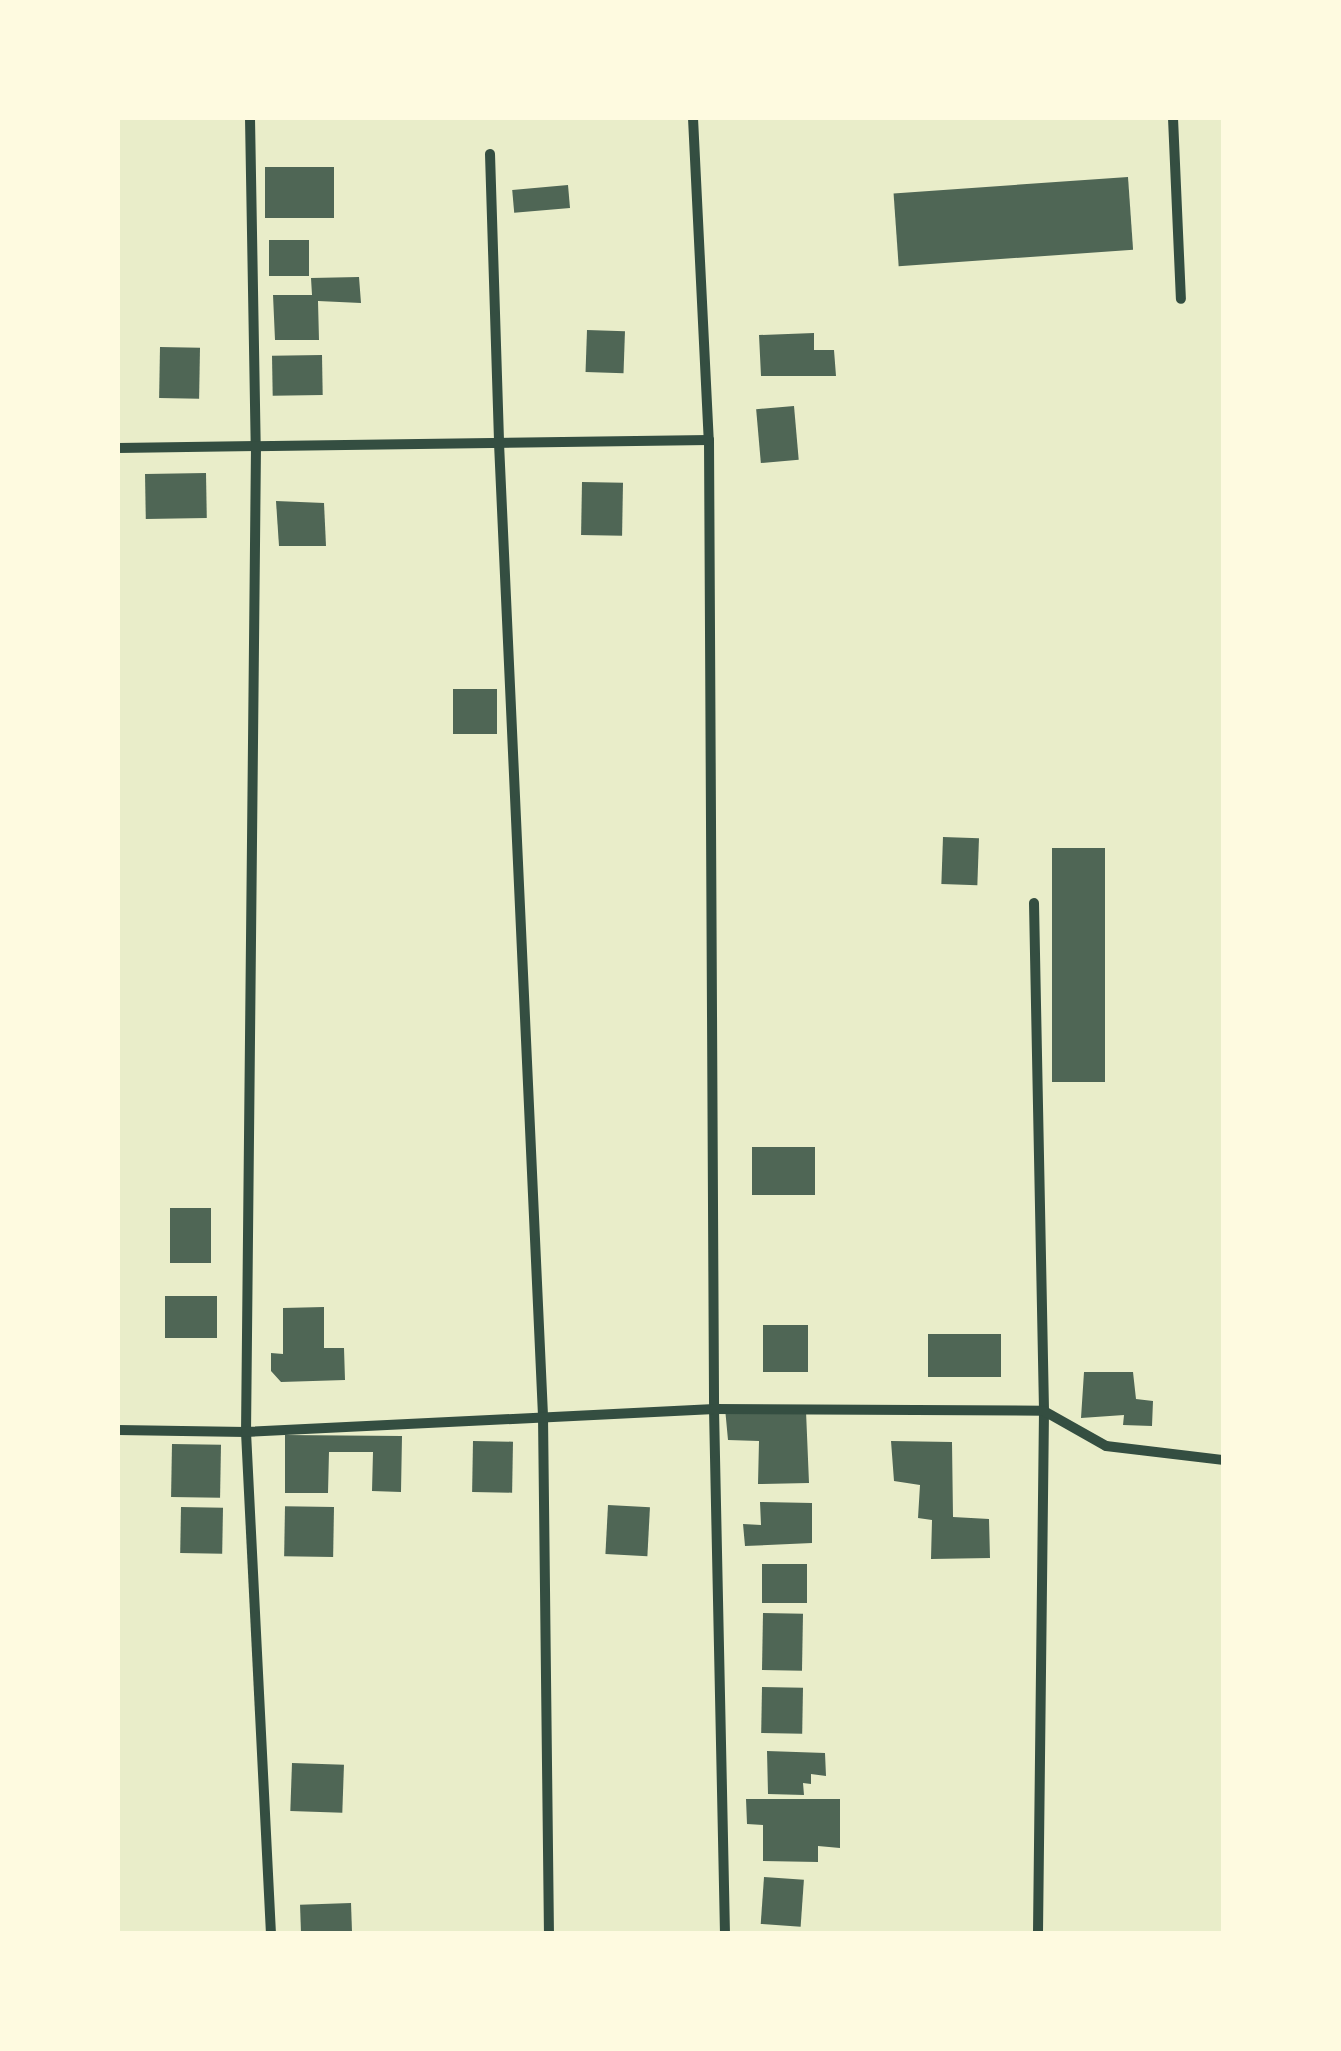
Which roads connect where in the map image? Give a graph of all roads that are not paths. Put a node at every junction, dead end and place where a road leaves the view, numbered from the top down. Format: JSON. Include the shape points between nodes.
{"nodes":[{"id":1,"x":250,"y":118,"type":"edge"},
{"id":2,"x":693,"y":118,"type":"edge"},
{"id":3,"x":1173,"y":118,"type":"edge"},
{"id":4,"x":490,"y":154,"type":"dead end"},
{"id":5,"x":1181,"y":299,"type":"dead end"},
{"id":6,"x":709,"y":440,"type":"junction"},
{"id":7,"x":499,"y":443,"type":"junction"},
{"id":8,"x":256,"y":446,"type":"junction"},
{"id":9,"x":118,"y":448,"type":"edge"},
{"id":10,"x":1034,"y":903,"type":"dead end"},
{"id":11,"x":714,"y":1409,"type":"junction"},
{"id":12,"x":1044,"y":1411,"type":"junction"},
{"id":13,"x":543,"y":1416,"type":"junction"},
{"id":14,"x":118,"y":1430,"type":"edge"},
{"id":15,"x":246,"y":1432,"type":"junction"},
{"id":16,"x":1224,"y":1460,"type":"edge"},
{"id":17,"x":271,"y":1934,"type":"edge"},
{"id":18,"x":550,"y":1934,"type":"edge"},
{"id":19,"x":725,"y":1934,"type":"edge"},
{"id":20,"x":1038,"y":1934,"type":"edge"}],
"edges":[{"from":1,"to":8,"type":"street"},
{"from":2,"to":6,"type":"street"},
{"from":3,"to":5,"type":"street"},
{"from":4,"to":7,"type":"street"},
{"from":6,"to":7,"type":"street"},
{"from":6,"to":11,"type":"street"},
{"from":7,"to":8,"type":"street"},
{"from":7,"to":13,"type":"street"},
{"from":8,"to":9,"type":"street"},
{"from":8,"to":15,"type":"street"},
{"from":10,"to":12,"type":"street"},
{"from":11,"to":12,"type":"street"},
{"from":11,"to":13,"type":"street"},
{"from":11,"to":19,"type":"street"},
{"from":12,"to":16,"type":"street","via":[[1106,1446]]},
{"from":12,"to":20,"type":"street"},
{"from":13,"to":15,"type":"street"},
{"from":13,"to":18,"type":"street"},
{"from":14,"to":15,"type":"street"},
{"from":15,"to":17,"type":"street"}]}
